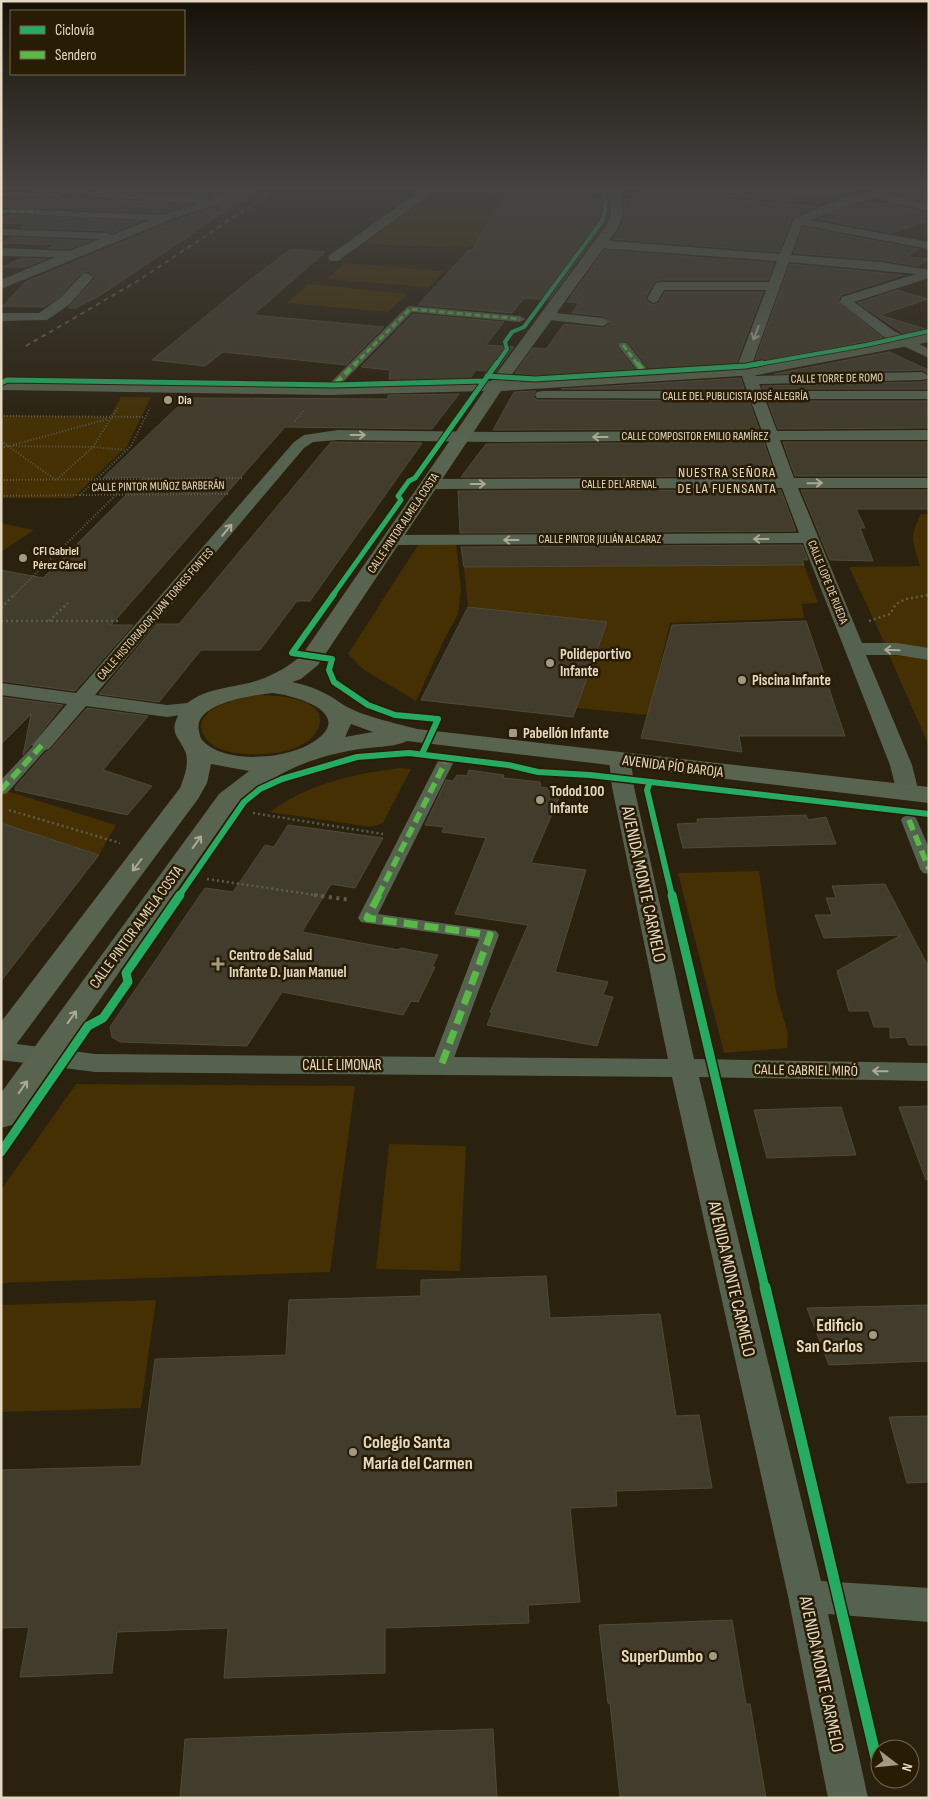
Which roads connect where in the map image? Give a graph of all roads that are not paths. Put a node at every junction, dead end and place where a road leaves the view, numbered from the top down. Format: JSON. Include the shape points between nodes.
{"nodes":[{"id":1,"x":34,"y":271,"type":"edge"},
{"id":2,"x":579,"y":271,"type":"edge"},
{"id":3,"x":779,"y":271,"type":"edge"},
{"id":4,"x":917,"y":271,"type":"edge"},
{"id":5,"x":929,"y":274,"type":"edge"},
{"id":6,"x":87,"y":277,"type":"dead end"},
{"id":7,"x":1,"y":285,"type":"edge"},
{"id":8,"x":698,"y":286,"type":"junction"},
{"id":9,"x":774,"y":286,"type":"junction"},
{"id":10,"x":653,"y":299,"type":"dead end"},
{"id":11,"x":690,"y":301,"type":"dead end"},
{"id":12,"x":546,"y":316,"type":"junction"},
{"id":13,"x":1,"y":317,"type":"edge"},
{"id":14,"x":520,"y":319,"type":"dead end"},
{"id":15,"x":603,"y":322,"type":"dead end"},
{"id":16,"x":929,"y":337,"type":"edge"},
{"id":17,"x":905,"y":343,"type":"junction"},
{"id":18,"x":624,"y":344,"type":"dead end"},
{"id":19,"x":929,"y":354,"type":"edge"},
{"id":20,"x":750,"y":375,"type":"junction"},
{"id":21,"x":922,"y":376,"type":"dead end"},
{"id":22,"x":648,"y":377,"type":"junction"},
{"id":23,"x":336,"y":383,"type":"dead end"},
{"id":24,"x":1,"y":385,"type":"edge"},
{"id":25,"x":496,"y":386,"type":"junction"},
{"id":26,"x":929,"y":395,"type":"edge"},
{"id":27,"x":542,"y":396,"type":"dead end"},
{"id":28,"x":758,"y":396,"type":"junction"},
{"id":29,"x":462,"y":435,"type":"junction"},
{"id":30,"x":929,"y":435,"type":"edge"},
{"id":31,"x":772,"y":436,"type":"junction"},
{"id":32,"x":309,"y":438,"type":"joint"},
{"id":33,"x":929,"y":483,"type":"edge"},
{"id":34,"x":429,"y":484,"type":"junction"},
{"id":35,"x":788,"y":484,"type":"junction"},
{"id":36,"x":810,"y":538,"type":"junction"},
{"id":37,"x":391,"y":540,"type":"junction"},
{"id":38,"x":855,"y":649,"type":"junction"},
{"id":39,"x":929,"y":654,"type":"edge"},
{"id":40,"x":310,"y":660,"type":"junction"},
{"id":41,"x":262,"y":687,"type":"junction"},
{"id":42,"x":1,"y":689,"type":"edge"},
{"id":43,"x":312,"y":694,"type":"junction"},
{"id":44,"x":82,"y":700,"type":"junction"},
{"id":45,"x":333,"y":708,"type":"junction"},
{"id":46,"x":184,"y":713,"type":"junction"},
{"id":47,"x":416,"y":736,"type":"junction"},
{"id":48,"x":42,"y":745,"type":"joint"},
{"id":49,"x":197,"y":748,"type":"junction"},
{"id":50,"x":318,"y":749,"type":"junction"},
{"id":51,"x":292,"y":759,"type":"junction"},
{"id":52,"x":620,"y":760,"type":"junction"},
{"id":53,"x":446,"y":764,"type":"dead end"},
{"id":54,"x":1,"y":790,"type":"edge"},
{"id":55,"x":918,"y":794,"type":"edge"},
{"id":56,"x":909,"y":820,"type":"dead end"},
{"id":57,"x":929,"y":869,"type":"edge"},
{"id":58,"x":1,"y":1044,"type":"edge"},
{"id":59,"x":1,"y":1052,"type":"edge"},
{"id":60,"x":44,"y":1056,"type":"junction"},
{"id":61,"x":441,"y":1066,"type":"junction"},
{"id":62,"x":683,"y":1068,"type":"junction"},
{"id":63,"x":929,"y":1072,"type":"edge"},
{"id":64,"x":1,"y":1117,"type":"edge"},
{"id":65,"x":806,"y":1596,"type":"junction"},
{"id":66,"x":929,"y":1605,"type":"edge"},
{"id":67,"x":848,"y":1798,"type":"edge"}],
"edges":[{"from":1,"to":7,"type":"street"},
{"from":2,"to":12,"type":"main road","name":"CALLE PINTOR ALMELA COSTA"},
{"from":3,"to":9,"type":"street"},
{"from":4,"to":5,"type":"street"},
{"from":5,"to":17,"type":"street","via":[[846,302]]},
{"from":6,"to":13,"type":"street","via":[[65,301],[42,317]]},
{"from":8,"to":9,"type":"street"},
{"from":8,"to":10,"type":"street","via":[[660,286]]},
{"from":8,"to":11,"type":"street"},
{"from":9,"to":20,"type":"street","one_way":true,"via":[[745,364]]},
{"from":12,"to":15,"type":"street"},
{"from":12,"to":25,"type":"main road","name":"CALLE PINTOR ALMELA COSTA"},
{"from":14,"to":23,"type":"street","via":[[410,309]]},
{"from":16,"to":17,"type":"main road","name":"CALLE TORRE DE ROMO"},
{"from":17,"to":19,"type":"street"},
{"from":17,"to":20,"type":"main road","name":"CALLE TORRE DE ROMO"},
{"from":18,"to":22,"type":"street"},
{"from":20,"to":21,"type":"street","name":"CALLE TORRE DE ROMO"},
{"from":20,"to":22,"type":"main road","name":"CALLE TORRE DE ROMO"},
{"from":20,"to":28,"type":"street","name":"CALLE LOPE DE RUEDA"},
{"from":22,"to":25,"type":"main road","name":"CALLE TORRE DE ROMO"},
{"from":24,"to":25,"type":"main road","name":"CALLE TORRE DE ROMO","via":[[320,390]]},
{"from":25,"to":29,"type":"main road","name":"CALLE PINTOR ALMELA COSTA"},
{"from":26,"to":28,"type":"street","name":"CALLE DEL PUBLICISTA JOSÉ ALEGRÍA"},
{"from":27,"to":28,"type":"street","name":"CALLE DEL PUBLICISTA JOSÉ ALEGRÍA"},
{"from":28,"to":31,"type":"street","name":"CALLE LOPE DE RUEDA"},
{"from":31,"to":29,"type":"street","name":"CALLE COMPOSITOR EMILIO RAMÍREZ","one_way":true},
{"from":32,"to":29,"type":"street","name":"CALLE COMPOSITOR EMILIO RAMÍREZ","one_way":true},
{"from":29,"to":34,"type":"main road","name":"CALLE PINTOR ALMELA COSTA"},
{"from":30,"to":31,"type":"street","name":"CALLE COMPOSITOR EMILIO RAMÍREZ"},
{"from":31,"to":35,"type":"street","name":"CALLE LOPE DE RUEDA"},
{"from":44,"to":32,"type":"street","name":"CALLE HISTORIADOR JUAN TORRES FONTES","one_way":true},
{"from":35,"to":33,"type":"street","name":"CALLE DEL ARENAL","one_way":true},
{"from":34,"to":35,"type":"street","name":"CALLE DEL ARENAL","one_way":true},
{"from":34,"to":37,"type":"main road","name":"CALLE PINTOR ALMELA COSTA"},
{"from":35,"to":36,"type":"street","name":"CALLE LOPE DE RUEDA"},
{"from":36,"to":37,"type":"street","name":"CALLE PINTOR JULIÁN ALCARAZ","one_way":true},
{"from":36,"to":38,"type":"street","name":"CALLE LOPE DE RUEDA"},
{"from":37,"to":40,"type":"main road","name":"CALLE PINTOR ALMELA COSTA"},
{"from":39,"to":38,"type":"street","one_way":true,"via":[[897,649]]},
{"from":38,"to":55,"type":"street","name":"CALLE LOPE DE RUEDA","via":[[901,765]]},
{"from":40,"to":41,"type":"main road","name":"CALLE PINTOR ALMELA COSTA","via":[[293,674]]},
{"from":40,"to":43,"type":"main road","name":"CALLE PINTOR ALMELA COSTA","via":[[307,684]]},
{"from":41,"to":43,"type":"main road","name":"AVENIDA PÍO BAROJA","via":[[283,687]]},
{"from":41,"to":46,"type":"main road","via":[[221,695]]},
{"from":42,"to":44,"type":"street"},
{"from":43,"to":45,"type":"main road","name":"AVENIDA PÍO BAROJA"},
{"from":44,"to":46,"type":"street"},
{"from":44,"to":48,"type":"street","name":"CALLE HISTORIADOR JUAN TORRES FONTES"},
{"from":45,"to":47,"type":"main road","name":"AVENIDA PÍO BAROJA","via":[[375,726]]},
{"from":45,"to":50,"type":"main road","via":[[337,713],[338,726],[332,738]]},
{"from":46,"to":49,"type":"main road","via":[[189,740]]},
{"from":47,"to":50,"type":"main road","name":"AVENIDA PÍO BAROJA","via":[[379,738]]},
{"from":47,"to":52,"type":"main road","name":"AVENIDA PÍO BAROJA"},
{"from":48,"to":54,"type":"street","name":"CALLE HISTORIADOR JUAN TORRES FONTES"},
{"from":49,"to":51,"type":"main road","via":[[212,757],[233,762],[256,764]]},
{"from":49,"to":58,"type":"main road","one_way":true,"via":[[198,777],[189,794]]},
{"from":50,"to":51,"type":"main road"},
{"from":60,"to":51,"type":"main road","name":"CALLE PINTOR ALMELA COSTA","one_way":true,"via":[[228,799],[254,778]]},
{"from":52,"to":55,"type":"main road","name":"AVENIDA PÍO BAROJA"},
{"from":52,"to":62,"type":"street","name":"AVENIDA MONTE CARMELO"},
{"from":53,"to":61,"type":"street","via":[[367,918],[490,935]]},
{"from":56,"to":57,"type":"street"},
{"from":59,"to":60,"type":"street","name":"CALLE LIMONAR"},
{"from":60,"to":61,"type":"street","name":"CALLE LIMONAR","via":[[95,1063]]},
{"from":64,"to":60,"type":"main road","name":"CALLE PINTOR ALMELA COSTA","one_way":true},
{"from":61,"to":62,"type":"street","name":"CALLE LIMONAR"},
{"from":63,"to":62,"type":"street","name":"CALLE GABRIEL MIRÓ","one_way":true},
{"from":62,"to":65,"type":"street","name":"AVENIDA MONTE CARMELO"},
{"from":65,"to":66,"type":"street"},
{"from":65,"to":67,"type":"street","name":"AVENIDA MONTE CARMELO"}]}
